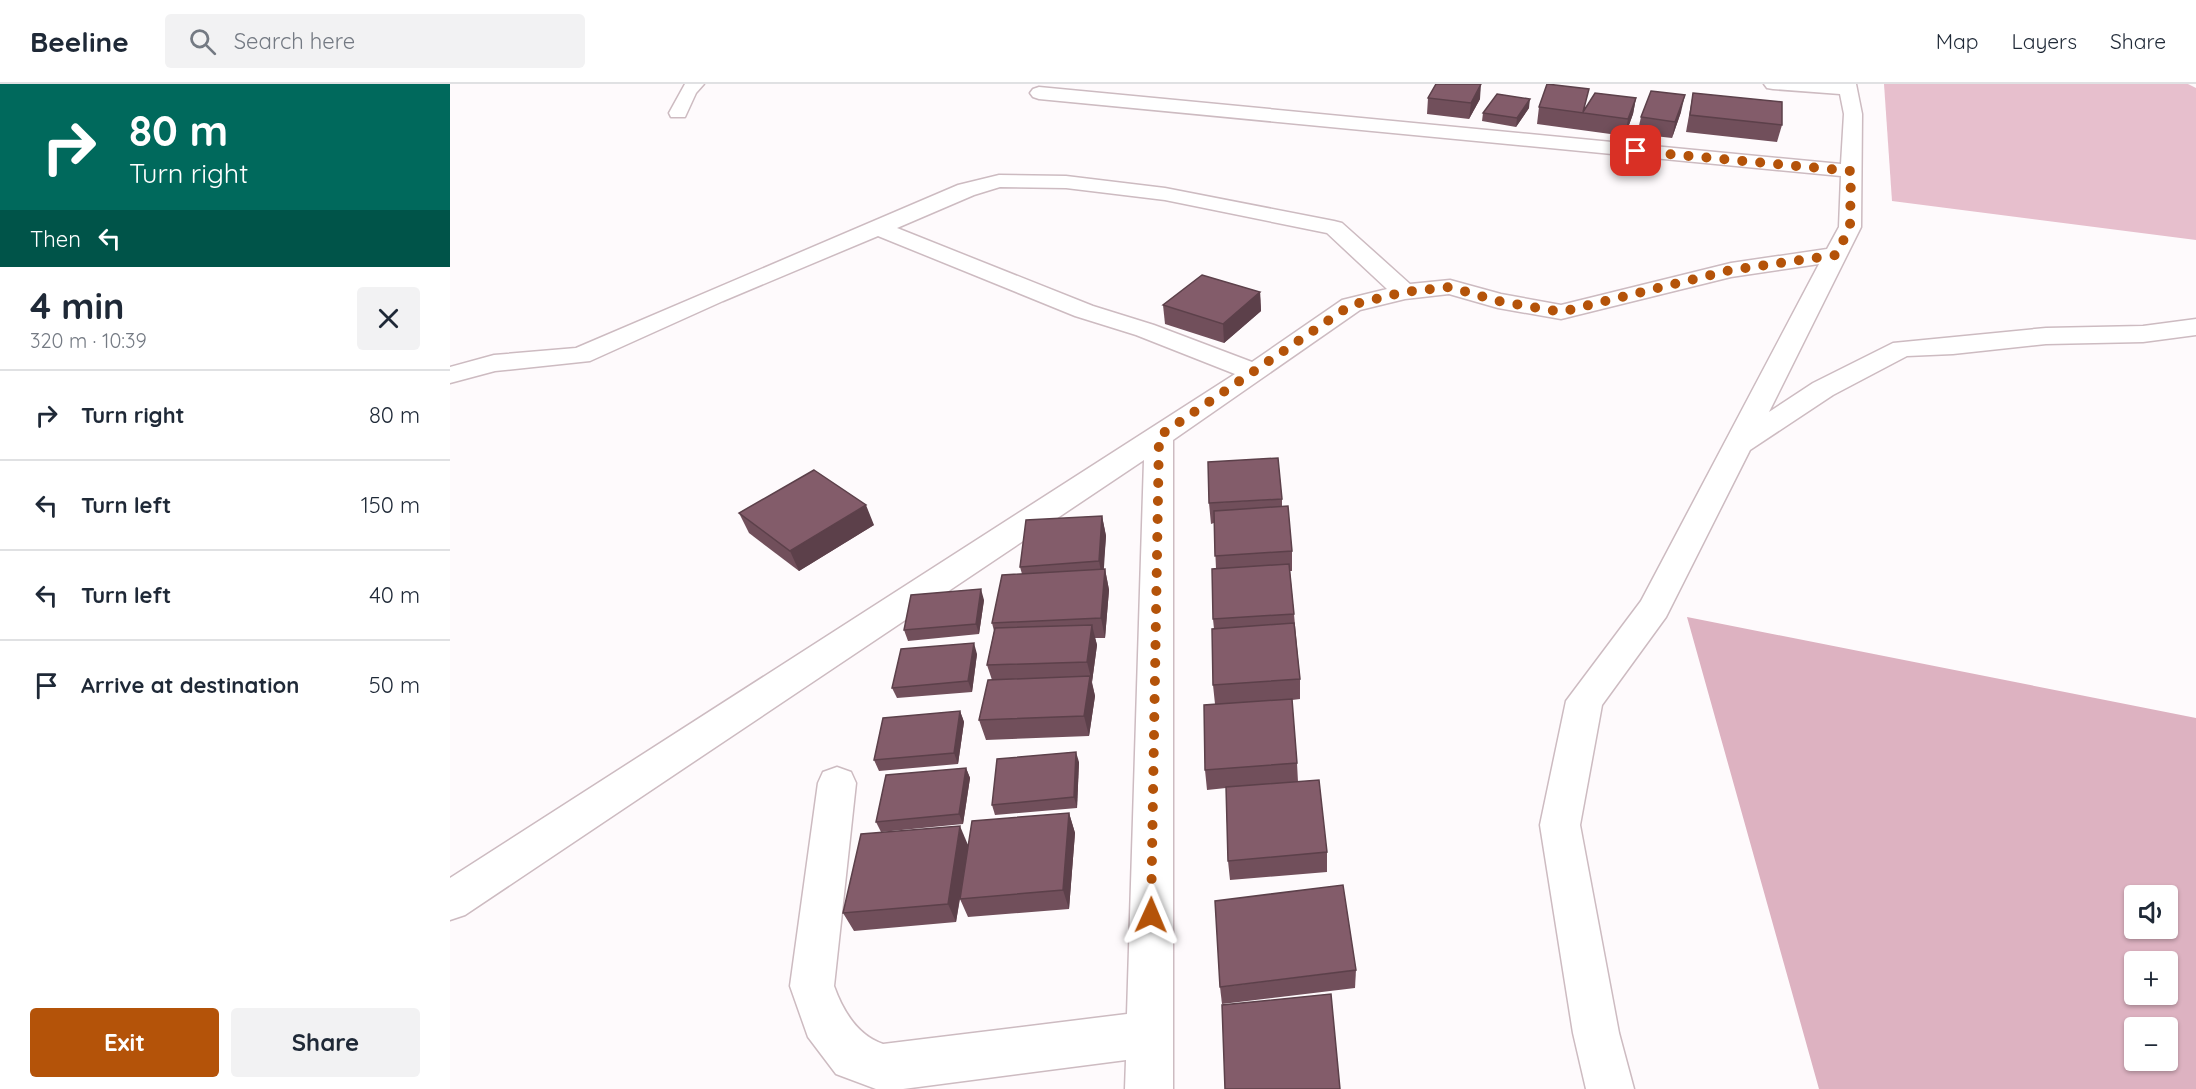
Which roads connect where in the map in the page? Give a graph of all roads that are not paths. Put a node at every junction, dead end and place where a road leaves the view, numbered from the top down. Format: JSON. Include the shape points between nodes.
{"nodes":[{"id":1,"x":695,"y":84,"type":"edge"},
{"id":2,"x":1773,"y":84,"type":"edge"},
{"id":3,"x":1848,"y":86,"type":"edge"},
{"id":4,"x":1039,"y":93,"type":"dead end"},
{"id":5,"x":678,"y":112,"type":"dead end"},
{"id":6,"x":1851,"y":171,"type":"junction"},
{"id":7,"x":878,"y":228,"type":"junction"},
{"id":8,"x":1836,"y":255,"type":"junction"},
{"id":9,"x":1404,"y":292,"type":"junction"},
{"id":10,"x":2196,"y":327,"type":"edge"},
{"id":11,"x":1254,"y":372,"type":"junction"},
{"id":12,"x":450,"y":375,"type":"edge"},
{"id":13,"x":1159,"y":436,"type":"junction"},
{"id":14,"x":1737,"y":445,"type":"junction"},
{"id":15,"x":837,"y":783,"type":"dead end"},
{"id":16,"x":450,"y":901,"type":"edge"},
{"id":17,"x":1149,"y":1034,"type":"junction"},
{"id":18,"x":1149,"y":1089,"type":"edge"},
{"id":19,"x":1610,"y":1089,"type":"edge"}],
"edges":[{"from":1,"to":5,"type":"street"},
{"from":2,"to":3,"type":"street"},
{"from":3,"to":6,"type":"street","via":[[1853,114]]},
{"from":4,"to":6,"type":"street"},
{"from":6,"to":8,"type":"street","via":[[1850,227]]},
{"from":7,"to":9,"type":"street","via":[[966,190],[999,182],[1066,182],[1120,188],[1334,228]]},
{"from":7,"to":11,"type":"street","via":[[1084,311]]},
{"from":7,"to":12,"type":"street","via":[[581,355],[494,363]]},
{"from":8,"to":9,"type":"street","via":[[1731,270],[1561,312],[1498,301],[1450,287]]},
{"from":8,"to":14,"type":"street"},
{"from":9,"to":11,"type":"street","via":[[1351,305]]},
{"from":10,"to":14,"type":"street","via":[[2143,334],[2046,336],[1902,348],[1823,389]]},
{"from":11,"to":13,"type":"street"},
{"from":13,"to":16,"type":"street"},
{"from":13,"to":17,"type":"street"},
{"from":14,"to":19,"type":"street","via":[[1654,608],[1584,701],[1560,825],[1596,1034]]},
{"from":15,"to":17,"type":"street","via":[[812,986],[824,1021],[853,1057],[883,1068]]},
{"from":17,"to":18,"type":"street"}]}
